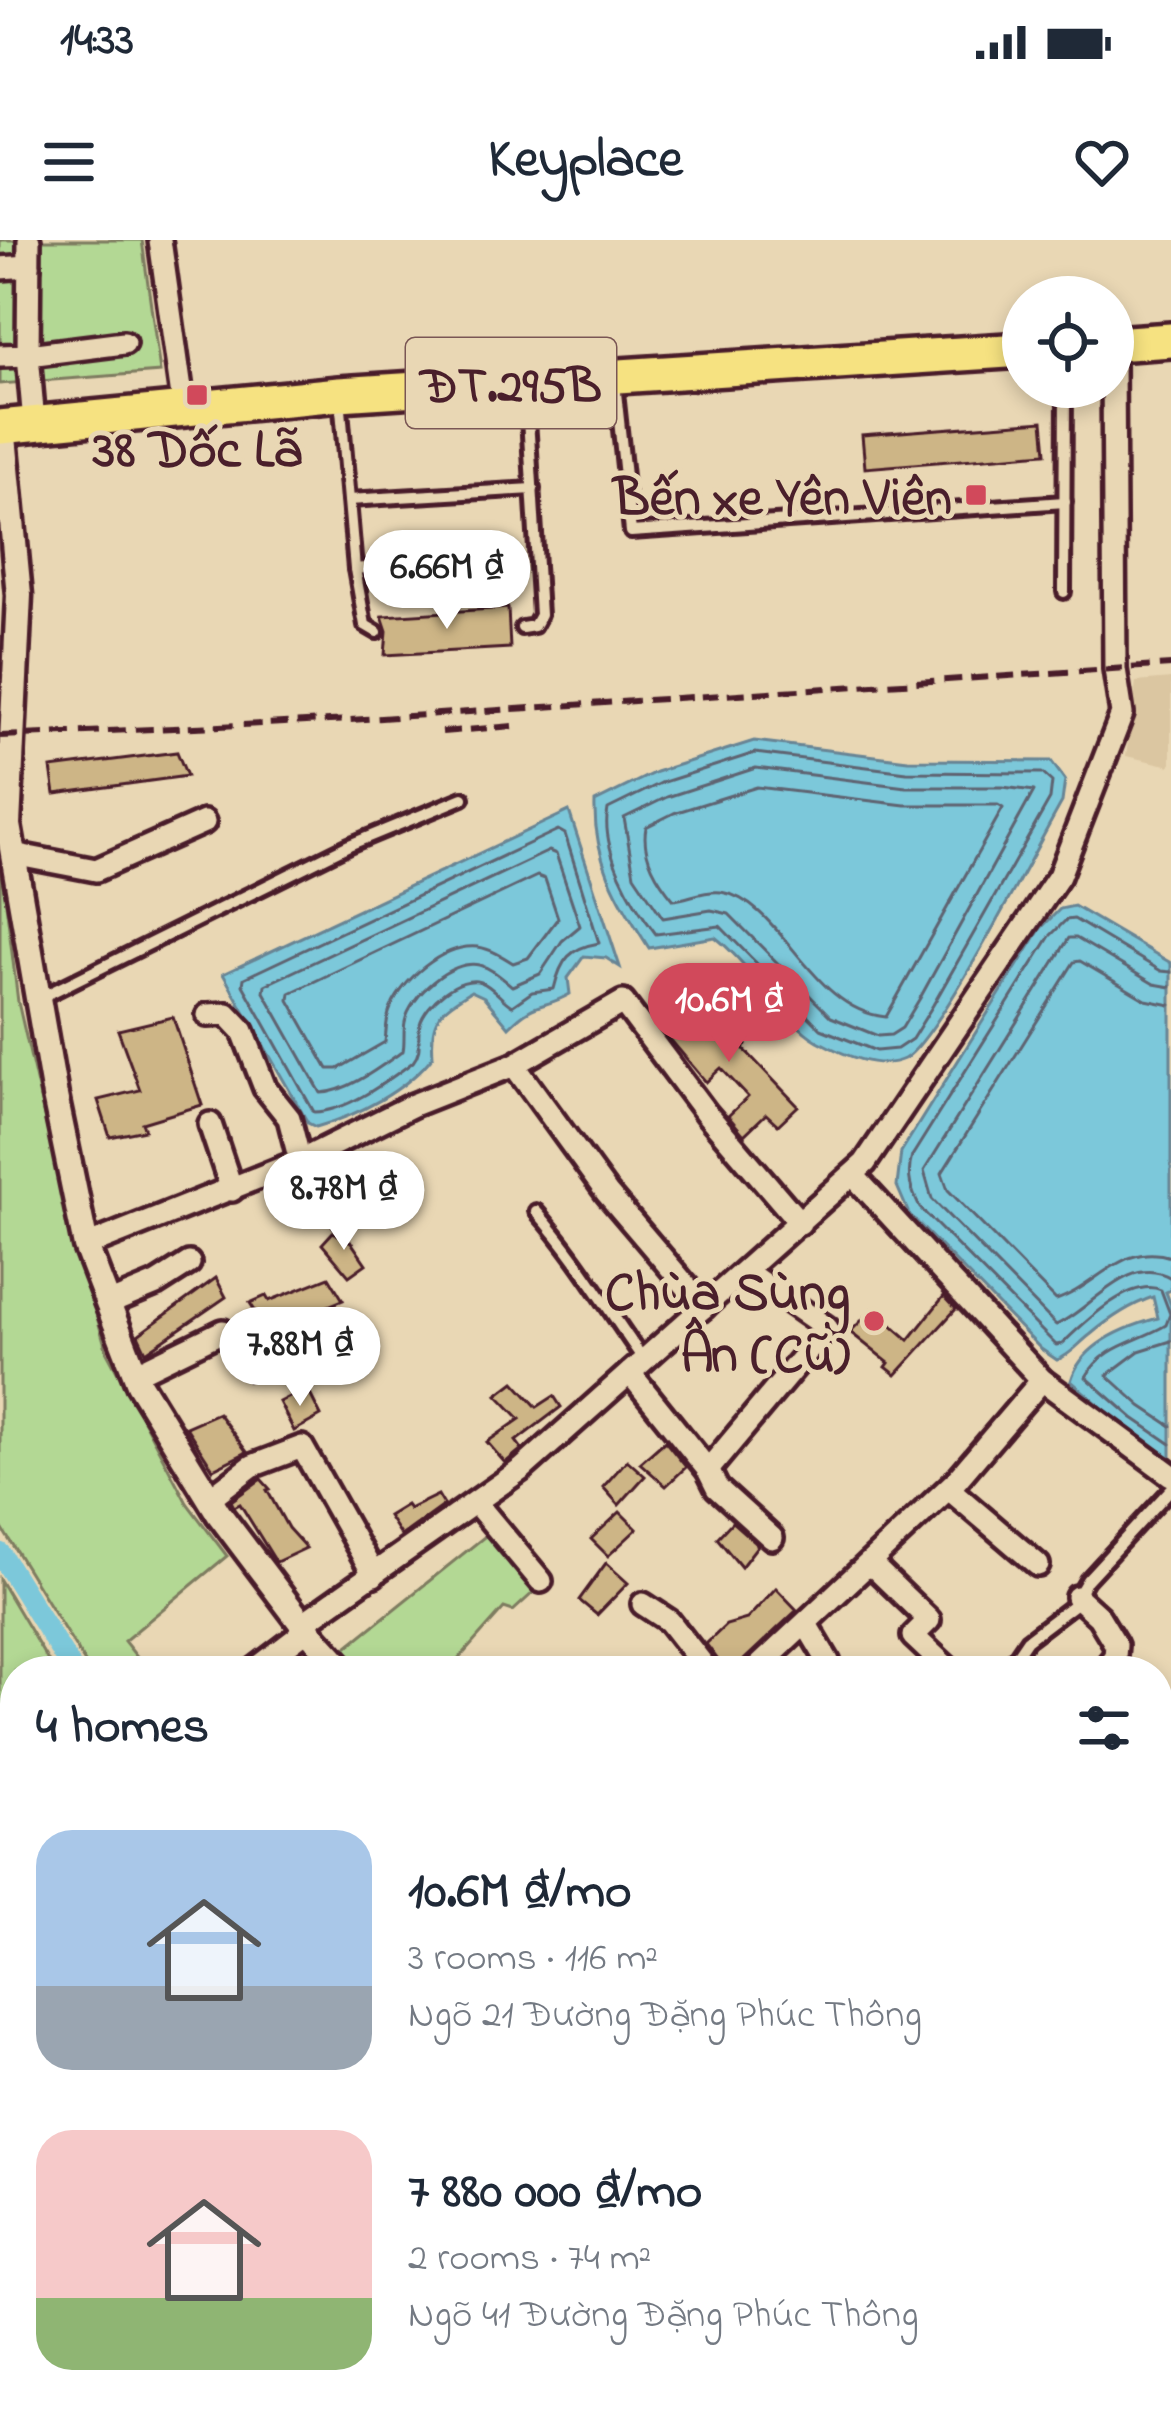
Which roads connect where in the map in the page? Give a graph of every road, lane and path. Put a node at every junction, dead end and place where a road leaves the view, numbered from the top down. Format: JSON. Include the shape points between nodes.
{"nodes":[{"id":1,"x":29,"y":240,"type":"edge"},
{"id":2,"x":160,"y":240,"type":"edge"},
{"id":3,"x":29,"y":266,"type":"junction"},
{"id":4,"x":0,"y":268,"type":"edge"},
{"id":5,"x":1171,"y":340,"type":"edge"},
{"id":6,"x":124,"y":343,"type":"dead end"},
{"id":7,"x":1134,"y":343,"type":"edge"},
{"id":8,"x":1002,"y":351,"type":"edge"},
{"id":9,"x":28,"y":355,"type":"junction"},
{"id":10,"x":0,"y":356,"type":"edge"},
{"id":11,"x":614,"y":376,"type":"junction"},
{"id":12,"x":526,"y":382,"type":"junction"},
{"id":13,"x":339,"y":394,"type":"junction"},
{"id":14,"x":1065,"y":408,"type":"edge"},
{"id":15,"x":1113,"y":408,"type":"edge"},
{"id":16,"x":184,"y":411,"type":"junction"},
{"id":17,"x":12,"y":425,"type":"edge"},
{"id":18,"x":533,"y":489,"type":"junction"},
{"id":19,"x":349,"y":500,"type":"junction"},
{"id":20,"x":1065,"y":502,"type":"junction"},
{"id":21,"x":467,"y":558,"type":"dead end"},
{"id":22,"x":355,"y":569,"type":"junction"},
{"id":23,"x":1064,"y":592,"type":"dead end"},
{"id":24,"x":522,"y":628,"type":"dead end"},
{"id":25,"x":377,"y":632,"type":"dead end"},
{"id":26,"x":463,"y":798,"type":"dead end"},
{"id":27,"x":203,"y":822,"type":"dead end"},
{"id":28,"x":13,"y":854,"type":"junction"},
{"id":29,"x":37,"y":999,"type":"junction"},
{"id":30,"x":208,"y":1016,"type":"dead end"},
{"id":31,"x":514,"y":1065,"type":"junction"},
{"id":32,"x":210,"y":1124,"type":"dead end"},
{"id":33,"x":304,"y":1159,"type":"junction"},
{"id":34,"x":853,"y":1175,"type":"junction"},
{"id":35,"x":232,"y":1190,"type":"junction"},
{"id":36,"x":536,"y":1211,"type":"dead end"},
{"id":37,"x":340,"y":1222,"type":"dead end"},
{"id":38,"x":800,"y":1223,"type":"junction"},
{"id":39,"x":86,"y":1246,"type":"junction"},
{"id":40,"x":189,"y":1263,"type":"dead end"},
{"id":41,"x":745,"y":1271,"type":"junction"},
{"id":42,"x":108,"y":1304,"type":"junction"},
{"id":43,"x":704,"y":1307,"type":"junction"},
{"id":44,"x":223,"y":1331,"type":"dead end"},
{"id":45,"x":637,"y":1367,"type":"junction"},
{"id":46,"x":135,"y":1374,"type":"junction"},
{"id":47,"x":1042,"y":1381,"type":"junction"},
{"id":48,"x":708,"y":1470,"type":"junction"},
{"id":49,"x":1171,"y":1474,"type":"edge"},
{"id":50,"x":949,"y":1489,"type":"junction"},
{"id":51,"x":1171,"y":1489,"type":"edge"},
{"id":52,"x":210,"y":1498,"type":"junction"},
{"id":53,"x":476,"y":1503,"type":"junction"},
{"id":54,"x":772,"y":1538,"type":"dead end"},
{"id":55,"x":871,"y":1564,"type":"junction"},
{"id":56,"x":1038,"y":1565,"type":"dead end"},
{"id":57,"x":374,"y":1575,"type":"junction"},
{"id":58,"x":541,"y":1581,"type":"dead end"},
{"id":59,"x":1077,"y":1597,"type":"junction"},
{"id":60,"x":643,"y":1604,"type":"dead end"},
{"id":61,"x":302,"y":1624,"type":"junction"},
{"id":62,"x":806,"y":1624,"type":"junction"},
{"id":63,"x":273,"y":1656,"type":"edge"},
{"id":64,"x":331,"y":1656,"type":"edge"},
{"id":65,"x":696,"y":1656,"type":"edge"},
{"id":66,"x":771,"y":1656,"type":"edge"},
{"id":67,"x":826,"y":1656,"type":"edge"},
{"id":68,"x":934,"y":1656,"type":"edge"},
{"id":69,"x":1016,"y":1656,"type":"edge"},
{"id":70,"x":1115,"y":1656,"type":"edge"}],
"edges":[{"from":1,"to":3,"type":"street"},
{"from":2,"to":16,"type":"street"},
{"from":3,"to":4,"type":"street"},
{"from":3,"to":9,"type":"street"},
{"from":5,"to":7,"type":"main road"},
{"from":6,"to":9,"type":"street"},
{"from":8,"to":11,"type":"main road","number":"ĐT.295B"},
{"from":9,"to":10,"type":"street"},
{"from":9,"to":17,"type":"street"},
{"from":11,"to":12,"type":"main road","number":"ĐT.295B"},
{"from":11,"to":20,"type":"lane","via":[[631,532]]},
{"from":12,"to":13,"type":"main road","number":"ĐT.295B"},
{"from":12,"to":18,"type":"lane"},
{"from":13,"to":16,"type":"main road","number":"ĐT.295B"},
{"from":13,"to":19,"type":"lane"},
{"from":14,"to":20,"type":"lane"},
{"from":15,"to":34,"type":"street","via":[[1122,714],[1112,746],[1058,876]]},
{"from":16,"to":17,"type":"main road","number":"ĐT.295B"},
{"from":17,"to":28,"type":"street","via":[[19,595]]},
{"from":18,"to":19,"type":"lane"},
{"from":18,"to":24,"type":"lane","via":[[540,614]]},
{"from":19,"to":22,"type":"lane"},
{"from":20,"to":23,"type":"lane"},
{"from":21,"to":22,"type":"lane"},
{"from":22,"to":25,"type":"lane","via":[[365,625]]},
{"from":26,"to":29,"type":"lane","via":[[349,845]]},
{"from":27,"to":28,"type":"street","via":[[96,870]]},
{"from":28,"to":29,"type":"street"},
{"from":29,"to":39,"type":"street"},
{"from":30,"to":33,"type":"street","via":[[226,1014],[243,1031]]},
{"from":31,"to":33,"type":"street"},
{"from":31,"to":38,"type":"street","via":[[623,1002]]},
{"from":31,"to":43,"type":"street"},
{"from":32,"to":35,"type":"street"},
{"from":33,"to":35,"type":"street"},
{"from":33,"to":37,"type":"lane"},
{"from":34,"to":38,"type":"street"},
{"from":34,"to":47,"type":"street"},
{"from":35,"to":39,"type":"street"},
{"from":36,"to":45,"type":"lane","via":[[577,1259]]},
{"from":38,"to":41,"type":"street"},
{"from":39,"to":42,"type":"street"},
{"from":40,"to":42,"type":"street"},
{"from":41,"to":43,"type":"street"},
{"from":41,"to":48,"type":"street","via":[[827,1328]]},
{"from":42,"to":46,"type":"street"},
{"from":43,"to":45,"type":"street"},
{"from":44,"to":46,"type":"street"},
{"from":45,"to":48,"type":"street"},
{"from":45,"to":53,"type":"street"},
{"from":46,"to":52,"type":"street"},
{"from":47,"to":49,"type":"street"},
{"from":47,"to":50,"type":"street"},
{"from":48,"to":54,"type":"street"},
{"from":50,"to":55,"type":"street"},
{"from":50,"to":56,"type":"street"},
{"from":51,"to":59,"type":"lane"},
{"from":52,"to":57,"type":"street","via":[[252,1466],[302,1447]]},
{"from":52,"to":61,"type":"street"},
{"from":53,"to":57,"type":"street"},
{"from":53,"to":58,"type":"street"},
{"from":55,"to":62,"type":"street"},
{"from":55,"to":68,"type":"street","via":[[928,1620],[913,1636]]},
{"from":57,"to":61,"type":"street"},
{"from":59,"to":69,"type":"lane"},
{"from":59,"to":70,"type":"street","via":[[1099,1617]]},
{"from":60,"to":65,"type":"street"},
{"from":61,"to":63,"type":"street"},
{"from":61,"to":64,"type":"street"},
{"from":62,"to":66,"type":"street"},
{"from":62,"to":67,"type":"street"}]}
